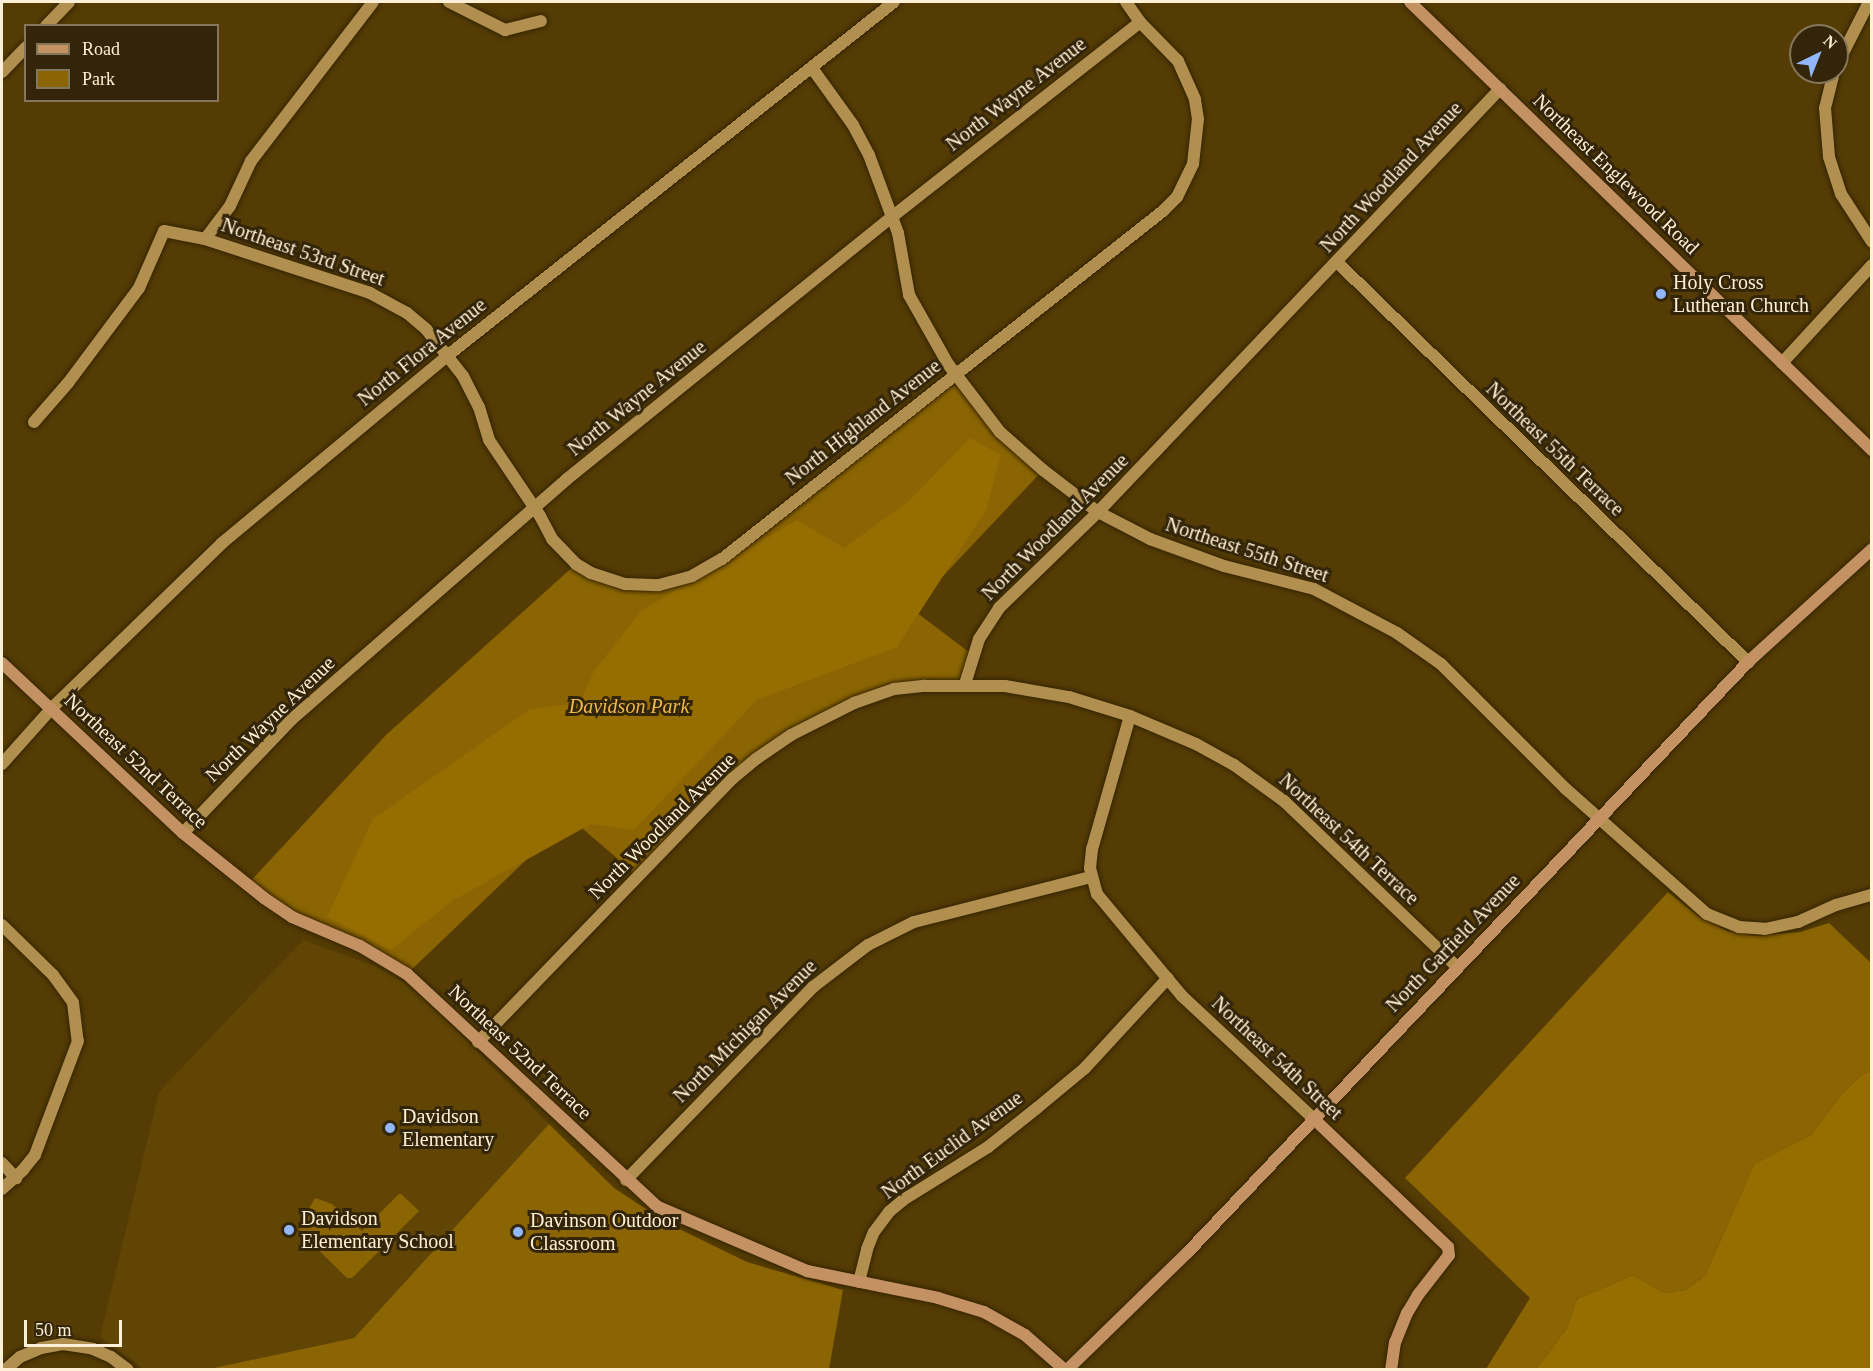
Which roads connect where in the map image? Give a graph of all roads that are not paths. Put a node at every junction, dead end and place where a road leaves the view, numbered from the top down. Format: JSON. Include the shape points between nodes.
{"nodes":[{"id":1,"x":69,"y":2,"type":"edge"},
{"id":2,"x":373,"y":2,"type":"edge"},
{"id":3,"x":449,"y":2,"type":"edge"},
{"id":4,"x":894,"y":2,"type":"edge"},
{"id":5,"x":1126,"y":2,"type":"edge"},
{"id":6,"x":1410,"y":2,"type":"edge"},
{"id":7,"x":1869,"y":2,"type":"edge"},
{"id":8,"x":541,"y":21,"type":"dead end"},
{"id":9,"x":1140,"y":21,"type":"junction"},
{"id":10,"x":48,"y":24,"type":"edge"},
{"id":11,"x":1849,"y":36,"type":"edge"},
{"id":12,"x":24,"y":49,"type":"edge"},
{"id":13,"x":812,"y":68,"type":"junction"},
{"id":14,"x":2,"y":72,"type":"edge"},
{"id":15,"x":1831,"y":84,"type":"edge"},
{"id":16,"x":1500,"y":89,"type":"junction"},
{"id":17,"x":893,"y":216,"type":"junction"},
{"id":18,"x":205,"y":239,"type":"junction"},
{"id":19,"x":1872,"y":242,"type":"edge"},
{"id":20,"x":1337,"y":262,"type":"junction"},
{"id":21,"x":1872,"y":265,"type":"edge"},
{"id":22,"x":447,"y":356,"type":"junction"},
{"id":23,"x":1782,"y":363,"type":"junction"},
{"id":24,"x":955,"y":375,"type":"junction"},
{"id":25,"x":33,"y":422,"type":"dead end"},
{"id":26,"x":1872,"y":450,"type":"edge"},
{"id":27,"x":534,"y":508,"type":"junction"},
{"id":28,"x":1098,"y":512,"type":"junction"},
{"id":29,"x":1872,"y":549,"type":"edge"},
{"id":30,"x":1748,"y":662,"type":"junction"},
{"id":31,"x":2,"y":663,"type":"edge"},
{"id":32,"x":966,"y":684,"type":"junction"},
{"id":33,"x":52,"y":708,"type":"junction"},
{"id":34,"x":1130,"y":716,"type":"junction"},
{"id":35,"x":2,"y":764,"type":"edge"},
{"id":36,"x":1599,"y":819,"type":"junction"},
{"id":37,"x":183,"y":833,"type":"junction"},
{"id":38,"x":1091,"y":877,"type":"junction"},
{"id":39,"x":1872,"y":895,"type":"edge"},
{"id":40,"x":2,"y":925,"type":"edge"},
{"id":41,"x":1457,"y":967,"type":"junction"},
{"id":42,"x":1168,"y":978,"type":"junction"},
{"id":43,"x":478,"y":1042,"type":"junction"},
{"id":44,"x":1313,"y":1118,"type":"junction"},
{"id":45,"x":2,"y":1163,"type":"edge"},
{"id":46,"x":16,"y":1178,"type":"junction"},
{"id":47,"x":626,"y":1180,"type":"junction"},
{"id":48,"x":2,"y":1189,"type":"edge"},
{"id":49,"x":859,"y":1282,"type":"junction"},
{"id":50,"x":5,"y":1370,"type":"edge"},
{"id":51,"x":128,"y":1370,"type":"edge"},
{"id":52,"x":1066,"y":1370,"type":"edge"},
{"id":53,"x":1391,"y":1370,"type":"edge"}],
"edges":[{"from":1,"to":10,"type":"street"},
{"from":2,"to":18,"type":"street","via":[[251,160],[230,206]]},
{"from":3,"to":8,"type":"street","via":[[505,30]]},
{"from":4,"to":13,"type":"street","name":"North Flora Avenue"},
{"from":5,"to":9,"type":"street"},
{"from":6,"to":16,"type":"street","name":"Northeast Englewood Road"},
{"from":7,"to":11,"type":"street"},
{"from":9,"to":17,"type":"street","name":"North Wayne Avenue"},
{"from":9,"to":24,"type":"street","name":"North Highland Avenue","via":[[1178,61],[1192,86],[1198,120],[1193,164],[1182,189],[1163,211]]},
{"from":12,"to":14,"type":"street"},
{"from":13,"to":17,"type":"street","name":"Northeast 55th Street","via":[[853,125]]},
{"from":13,"to":22,"type":"street","name":"North Flora Avenue"},
{"from":15,"to":19,"type":"street","via":[[1825,108],[1829,157],[1841,194]]},
{"from":16,"to":20,"type":"street","name":"North Woodland Avenue"},
{"from":16,"to":23,"type":"street","name":"Northeast Englewood Road"},
{"from":17,"to":24,"type":"street","name":"Northeast 55th Street","via":[[909,295]]},
{"from":17,"to":27,"type":"street","name":"North Wayne Avenue"},
{"from":18,"to":22,"type":"street","name":"Northeast 53rd Street","via":[[385,300],[426,329]]},
{"from":18,"to":25,"type":"street","name":"Northeast 53rd Street","via":[[164,231],[139,288],[68,383]]},
{"from":20,"to":28,"type":"street","name":"North Woodland Avenue"},
{"from":20,"to":30,"type":"street","name":"Northeast 55th Terrace"},
{"from":21,"to":23,"type":"street"},
{"from":22,"to":27,"type":"street","name":"Northeast 53rd Street","via":[[472,391],[489,440]]},
{"from":22,"to":33,"type":"street","name":"North Flora Avenue","via":[[222,543]]},
{"from":23,"to":26,"type":"street","name":"Northeast Englewood Road"},
{"from":24,"to":27,"type":"street","name":"North Highland Avenue","via":[[722,559],[676,582],[625,584],[591,573],[563,553]]},
{"from":24,"to":28,"type":"street","name":"Northeast 55th Street","via":[[1017,448]]},
{"from":27,"to":37,"type":"street","name":"North Wayne Avenue","via":[[292,719]]},
{"from":28,"to":32,"type":"street","name":"North Woodland Avenue","via":[[999,608],[979,639]]},
{"from":28,"to":36,"type":"street","name":"Northeast 55th Street","via":[[1150,540],[1314,589],[1397,633],[1441,664]]},
{"from":29,"to":30,"type":"street","name":"North Garfield Avenue"},
{"from":30,"to":36,"type":"street","name":"North Garfield Avenue"},
{"from":31,"to":33,"type":"street","name":"Northeast 52nd Terrace"},
{"from":32,"to":34,"type":"street","name":"Northeast 54th Terrace","via":[[1037,690]]},
{"from":32,"to":43,"type":"street","name":"North Woodland Avenue","via":[[894,689],[872,696],[828,714],[756,759],[732,779]]},
{"from":33,"to":35,"type":"street","name":"North Flora Avenue"},
{"from":33,"to":37,"type":"street","name":"Northeast 52nd Terrace"},
{"from":34,"to":38,"type":"street","via":[[1092,849]]},
{"from":34,"to":41,"type":"street","name":"Northeast 54th Terrace","via":[[1196,744],[1259,782]]},
{"from":36,"to":39,"type":"street","name":"Northeast 55th Street","via":[[1688,900],[1707,914],[1739,927],[1782,927]]},
{"from":36,"to":41,"type":"street","name":"North Garfield Avenue"},
{"from":37,"to":43,"type":"street","name":"Northeast 52nd Terrace","via":[[283,912],[360,946],[407,974]]},
{"from":38,"to":42,"type":"street","name":"Northeast 54th Street","via":[[1102,902]]},
{"from":38,"to":47,"type":"street","name":"North Michigan Avenue","via":[[914,921],[868,945],[813,987]]},
{"from":40,"to":46,"type":"street","via":[[53,975],[73,1003],[78,1041],[35,1155]]},
{"from":41,"to":44,"type":"street","name":"North Garfield Avenue"},
{"from":42,"to":44,"type":"street","name":"Northeast 54th Street","via":[[1210,1024]]},
{"from":42,"to":49,"type":"street","name":"North Euclid Avenue","via":[[1085,1068],[988,1147],[890,1211],[871,1240]]},
{"from":43,"to":47,"type":"street","name":"Northeast 52nd Terrace"},
{"from":44,"to":52,"type":"street","name":"North Garfield Avenue","via":[[1188,1252]]},
{"from":44,"to":53,"type":"street","name":"Northeast 54th Street","via":[[1448,1247],[1449,1255],[1407,1313],[1395,1342]]},
{"from":45,"to":46,"type":"street"},
{"from":46,"to":48,"type":"street"},
{"from":47,"to":49,"type":"street","name":"Northeast 52nd Terrace","via":[[658,1207],[748,1248],[807,1271]]},
{"from":49,"to":52,"type":"street","name":"Northeast 52nd Terrace","via":[[984,1312],[1025,1335]]},
{"from":50,"to":51,"type":"street","via":[[20,1357],[63,1344],[93,1348]]}]}
